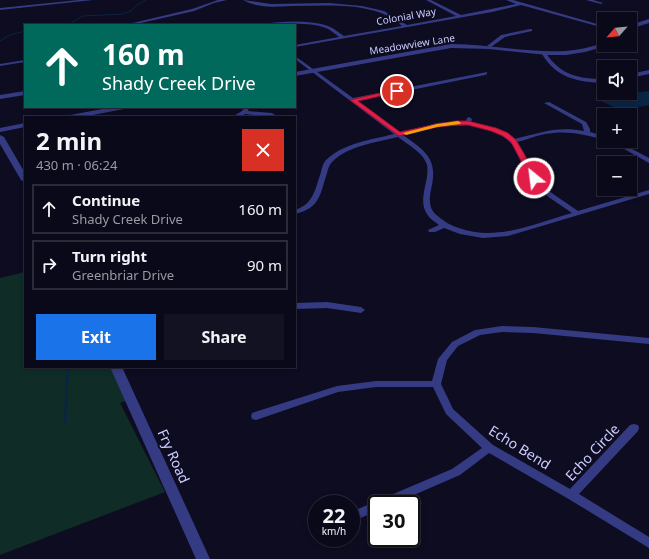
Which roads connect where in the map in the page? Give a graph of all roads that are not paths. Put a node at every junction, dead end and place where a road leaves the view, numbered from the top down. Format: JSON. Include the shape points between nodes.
{"nodes":[{"id":1,"x":91,"y":0,"type":"edge"},
{"id":2,"x":225,"y":0,"type":"edge"},
{"id":3,"x":245,"y":0,"type":"edge"},
{"id":4,"x":348,"y":0,"type":"edge"},
{"id":5,"x":428,"y":0,"type":"edge"},
{"id":6,"x":508,"y":0,"type":"edge"},
{"id":7,"x":588,"y":0,"type":"edge"},
{"id":8,"x":67,"y":1,"type":"edge"},
{"id":9,"x":601,"y":3,"type":"dead end"},
{"id":10,"x":520,"y":4,"type":"junction"},
{"id":11,"x":342,"y":6,"type":"junction"},
{"id":12,"x":0,"y":9,"type":"edge"},
{"id":13,"x":459,"y":16,"type":"junction"},
{"id":14,"x":649,"y":21,"type":"edge"},
{"id":15,"x":130,"y":24,"type":"edge"},
{"id":16,"x":274,"y":24,"type":"edge"},
{"id":17,"x":597,"y":25,"type":"edge"},
{"id":18,"x":637,"y":25,"type":"edge"},
{"id":19,"x":406,"y":26,"type":"junction"},
{"id":20,"x":530,"y":30,"type":"dead end"},
{"id":21,"x":343,"y":37,"type":"junction"},
{"id":22,"x":296,"y":46,"type":"edge"},
{"id":23,"x":489,"y":46,"type":"junction"},
{"id":24,"x":597,"y":47,"type":"edge"},
{"id":25,"x":544,"y":54,"type":"junction"},
{"id":26,"x":296,"y":58,"type":"edge"},
{"id":27,"x":24,"y":61,"type":"edge"},
{"id":28,"x":0,"y":65,"type":"edge"},
{"id":29,"x":314,"y":71,"type":"junction"},
{"id":30,"x":485,"y":72,"type":"dead end"},
{"id":31,"x":649,"y":72,"type":"edge"},
{"id":32,"x":296,"y":74,"type":"edge"},
{"id":33,"x":637,"y":75,"type":"edge"},
{"id":34,"x":597,"y":81,"type":"edge"},
{"id":35,"x":24,"y":93,"type":"edge"},
{"id":36,"x":0,"y":97,"type":"edge"},
{"id":37,"x":353,"y":100,"type":"junction"},
{"id":38,"x":547,"y":103,"type":"dead end"},
{"id":39,"x":120,"y":108,"type":"edge"},
{"id":40,"x":246,"y":109,"type":"edge"},
{"id":41,"x":95,"y":115,"type":"edge"},
{"id":42,"x":272,"y":115,"type":"dead end"},
{"id":43,"x":82,"y":116,"type":"edge"},
{"id":44,"x":236,"y":116,"type":"edge"},
{"id":45,"x":24,"y":125,"type":"edge"},
{"id":46,"x":0,"y":130,"type":"edge"},
{"id":47,"x":587,"y":132,"type":"junction"},
{"id":48,"x":399,"y":134,"type":"junction"},
{"id":49,"x":597,"y":136,"type":"edge"},
{"id":50,"x":0,"y":137,"type":"edge"},
{"id":51,"x":514,"y":141,"type":"junction"},
{"id":52,"x":626,"y":148,"type":"edge"},
{"id":53,"x":649,"y":161,"type":"edge"},
{"id":54,"x":24,"y":178,"type":"edge"},
{"id":55,"x":649,"y":192,"type":"edge"},
{"id":56,"x":296,"y":212,"type":"edge"},
{"id":57,"x":577,"y":214,"type":"junction"},
{"id":58,"x":444,"y":225,"type":"junction"},
{"id":59,"x":432,"y":230,"type":"dead end"},
{"id":60,"x":296,"y":306,"type":"edge"},
{"id":61,"x":361,"y":310,"type":"dead end"},
{"id":62,"x":649,"y":341,"type":"edge"},
{"id":63,"x":116,"y":368,"type":"edge"},
{"id":64,"x":436,"y":384,"type":"junction"},
{"id":65,"x":256,"y":416,"type":"dead end"},
{"id":66,"x":634,"y":428,"type":"dead end"},
{"id":67,"x":489,"y":448,"type":"junction"},
{"id":68,"x":403,"y":495,"type":"edge"},
{"id":69,"x":571,"y":495,"type":"junction"},
{"id":70,"x":649,"y":543,"type":"edge"},
{"id":71,"x":203,"y":559,"type":"edge"}],
"edges":[{"from":1,"to":8,"type":"street"},
{"from":2,"to":15,"type":"street"},
{"from":3,"to":11,"type":"street","via":[[273,5]]},
{"from":4,"to":11,"type":"street"},
{"from":5,"to":13,"type":"street"},
{"from":6,"to":10,"type":"street"},
{"from":7,"to":9,"type":"street"},
{"from":8,"to":12,"type":"street"},
{"from":10,"to":13,"type":"street","name":"Colonial Way"},
{"from":10,"to":17,"type":"street"},
{"from":11,"to":19,"type":"street","via":[[383,12]]},
{"from":13,"to":19,"type":"street","name":"Colonial Way"},
{"from":14,"to":18,"type":"street"},
{"from":16,"to":21,"type":"street","via":[[305,24],[328,28]]},
{"from":19,"to":21,"type":"street","name":"Colonial Way"},
{"from":20,"to":23,"type":"street","via":[[503,36]]},
{"from":21,"to":22,"type":"street","name":"Colonial Way"},
{"from":23,"to":25,"type":"street","name":"Meadowview Lane"},
{"from":23,"to":29,"type":"street","name":"Meadowview Lane","via":[[451,46]]},
{"from":24,"to":25,"type":"street","name":"Meadowview Lane"},
{"from":25,"to":34,"type":"street","via":[[549,63],[567,75]]},
{"from":26,"to":29,"type":"street"},
{"from":27,"to":28,"type":"street"},
{"from":29,"to":32,"type":"street","name":"Meadowview Lane"},
{"from":29,"to":37,"type":"street"},
{"from":30,"to":37,"type":"street"},
{"from":31,"to":33,"type":"street"},
{"from":35,"to":36,"type":"street"},
{"from":37,"to":48,"type":"street"},
{"from":38,"to":47,"type":"street","via":[[584,123]]},
{"from":39,"to":41,"type":"street"},
{"from":40,"to":42,"type":"street"},
{"from":40,"to":44,"type":"street"},
{"from":41,"to":43,"type":"street"},
{"from":45,"to":46,"type":"street"},
{"from":47,"to":49,"type":"street"},
{"from":47,"to":51,"type":"street","via":[[548,132]]},
{"from":48,"to":51,"type":"street","via":[[468,121]]},
{"from":48,"to":56,"type":"street","via":[[347,148],[336,155],[327,163],[315,200],[305,209]]},
{"from":48,"to":58,"type":"street","via":[[423,153],[430,164],[426,202],[430,214]]},
{"from":50,"to":54,"type":"street"},
{"from":51,"to":57,"type":"street","via":[[534,178],[546,193]]},
{"from":52,"to":53,"type":"street"},
{"from":55,"to":57,"type":"street"},
{"from":57,"to":58,"type":"street","via":[[508,234],[483,236]]},
{"from":58,"to":59,"type":"street"},
{"from":60,"to":61,"type":"street","via":[[327,304]]},
{"from":62,"to":64,"type":"street","via":[[533,330],[502,329],[478,332],[455,344],[443,359]]},
{"from":63,"to":71,"type":"street","name":"Fry Road"},
{"from":64,"to":65,"type":"street","via":[[376,384],[337,389]]},
{"from":64,"to":67,"type":"street","name":"Echo Bend","via":[[449,411]]},
{"from":66,"to":69,"type":"street","name":"Echo Circle"},
{"from":67,"to":68,"type":"street","via":[[456,472]]},
{"from":67,"to":69,"type":"street","name":"Echo Bend"},
{"from":69,"to":70,"type":"street","name":"Echo Bend"}]}
